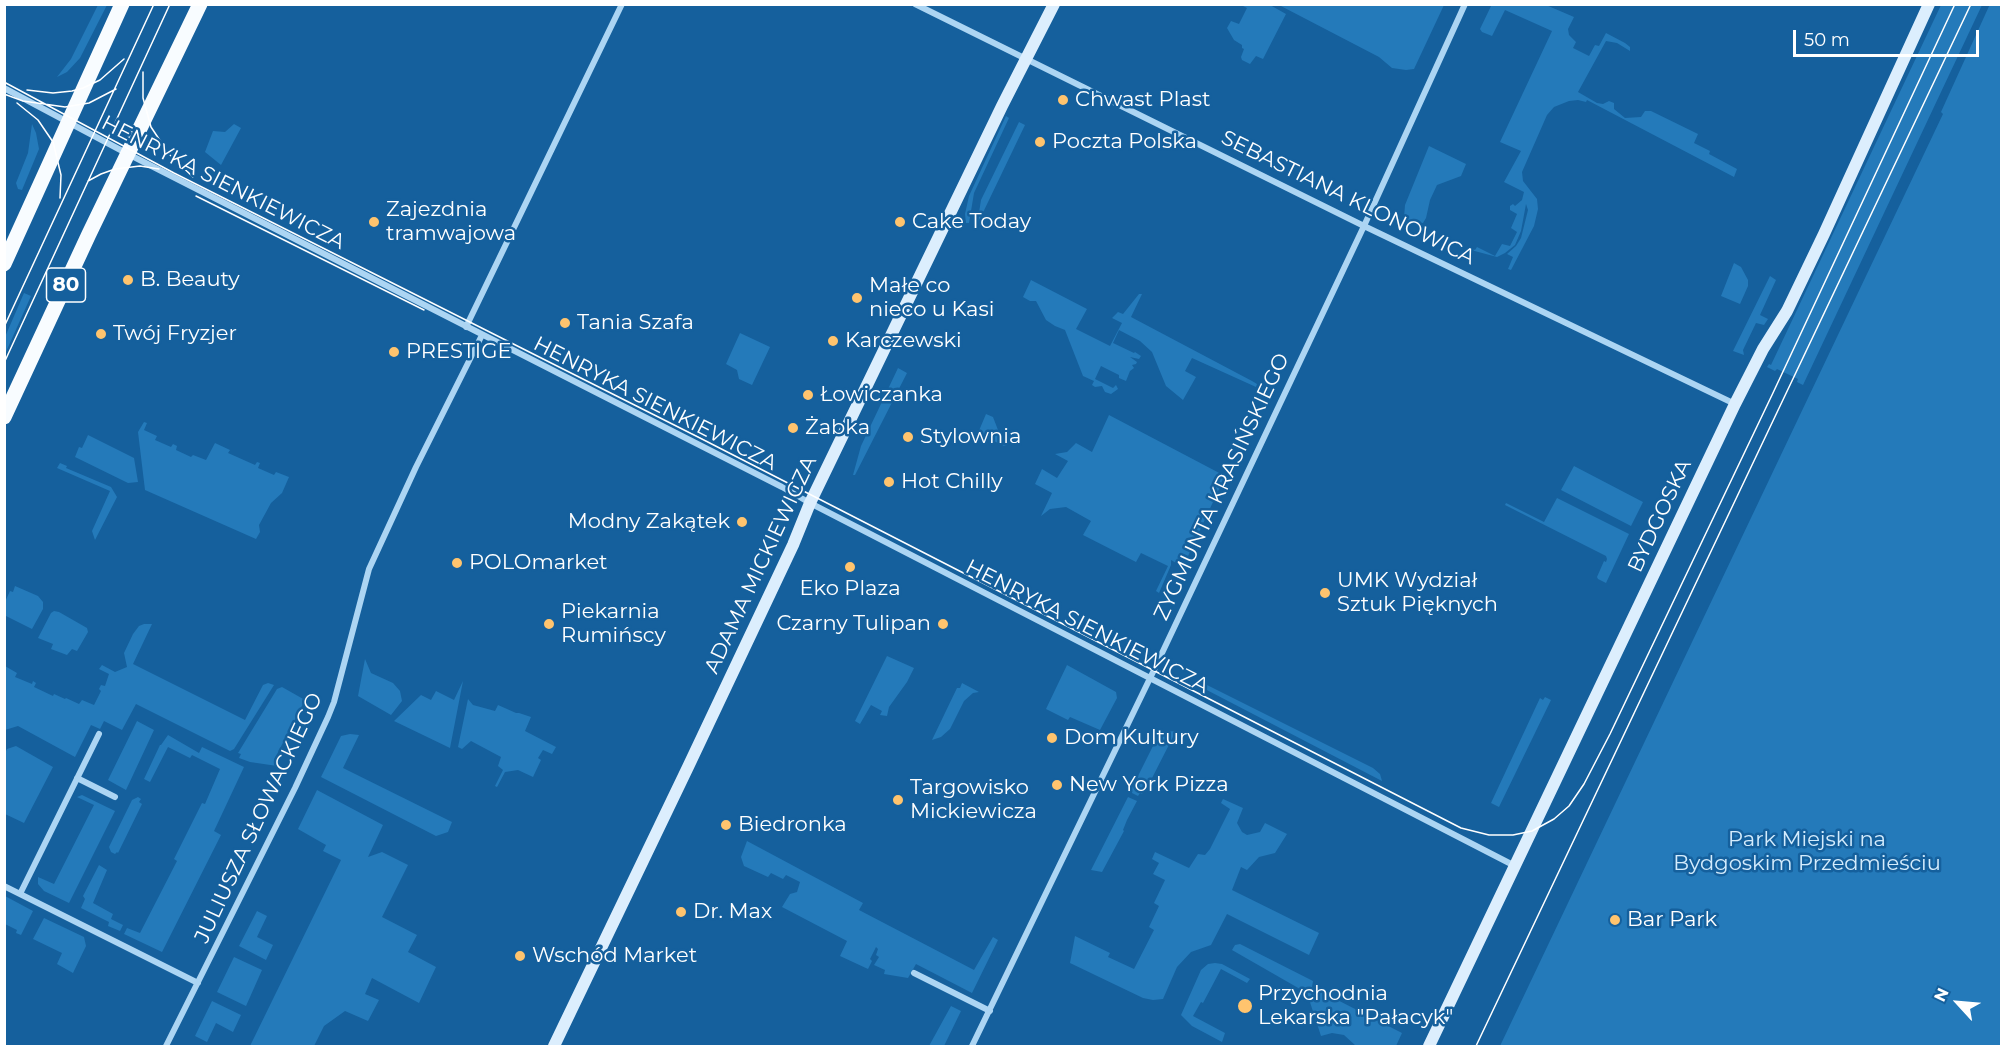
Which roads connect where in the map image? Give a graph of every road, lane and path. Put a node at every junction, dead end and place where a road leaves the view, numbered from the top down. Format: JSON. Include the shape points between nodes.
{"nodes":[{"id":1,"x":122,"y":4,"type":"edge"},
{"id":2,"x":200,"y":4,"type":"edge"},
{"id":3,"x":622,"y":4,"type":"edge"},
{"id":4,"x":915,"y":4,"type":"edge"},
{"id":5,"x":1054,"y":4,"type":"edge"},
{"id":6,"x":1466,"y":4,"type":"edge"},
{"id":7,"x":1929,"y":4,"type":"edge"},
{"id":8,"x":1026,"y":58,"type":"junction"},
{"id":9,"x":4,"y":88,"type":"edge"},
{"id":10,"x":68,"y":122,"type":"junction"},
{"id":11,"x":128,"y":153,"type":"junction"},
{"id":12,"x":1364,"y":226,"type":"junction"},
{"id":13,"x":4,"y":264,"type":"edge"},
{"id":14,"x":466,"y":327,"type":"junction"},
{"id":15,"x":482,"y":335,"type":"junction"},
{"id":16,"x":1735,"y":404,"type":"junction"},
{"id":17,"x":4,"y":417,"type":"edge"},
{"id":18,"x":810,"y":503,"type":"junction"},
{"id":19,"x":1150,"y":678,"type":"junction"},
{"id":20,"x":99,"y":734,"type":"dead end"},
{"id":21,"x":77,"y":778,"type":"junction"},
{"id":22,"x":115,"y":797,"type":"dead end"},
{"id":23,"x":1515,"y":866,"type":"junction"},
{"id":24,"x":4,"y":886,"type":"edge"},
{"id":25,"x":20,"y":894,"type":"junction"},
{"id":26,"x":914,"y":973,"type":"dead end"},
{"id":27,"x":198,"y":983,"type":"junction"},
{"id":28,"x":990,"y":1011,"type":"junction"},
{"id":29,"x":166,"y":1047,"type":"edge"},
{"id":30,"x":554,"y":1047,"type":"edge"},
{"id":31,"x":972,"y":1047,"type":"edge"},
{"id":32,"x":1429,"y":1047,"type":"edge"}],
"edges":[{"from":1,"to":10,"type":"main road"},
{"from":2,"to":11,"type":"main road","number":"80"},
{"from":3,"to":14,"type":"street"},
{"from":4,"to":8,"type":"street","name":"SEBASTIANA KLONOWICA"},
{"from":5,"to":8,"type":"street","name":"ADAMA MICKIEWICZA"},
{"from":6,"to":12,"type":"street","name":"ZYGMUNTA KRASIŃSKIEGO"},
{"from":7,"to":16,"type":"street","name":"BYDGOSKA","via":[[1787,311]]},
{"from":8,"to":12,"type":"street","name":"SEBASTIANA KLONOWICA"},
{"from":8,"to":18,"type":"street","name":"ADAMA MICKIEWICZA"},
{"from":9,"to":10,"type":"street","name":"HENRYKA SIENKIEWICZA"},
{"from":10,"to":11,"type":"street","name":"HENRYKA SIENKIEWICZA"},
{"from":10,"to":13,"type":"main road"},
{"from":11,"to":14,"type":"street","name":"HENRYKA SIENKIEWICZA"},
{"from":11,"to":17,"type":"main road","number":"80"},
{"from":12,"to":16,"type":"street","name":"SEBASTIANA KLONOWICA"},
{"from":12,"to":19,"type":"street","name":"ZYGMUNTA KRASIŃSKIEGO"},
{"from":14,"to":15,"type":"street","name":"HENRYKA SIENKIEWICZA"},
{"from":15,"to":18,"type":"street","name":"HENRYKA SIENKIEWICZA"},
{"from":15,"to":27,"type":"street","name":"JULIUSZA SŁOWACKIEGO","via":[[377,547],[328,717]]},
{"from":16,"to":23,"type":"street","name":"BYDGOSKA"},
{"from":18,"to":19,"type":"street","name":"HENRYKA SIENKIEWICZA"},
{"from":18,"to":30,"type":"street","name":"ADAMA MICKIEWICZA"},
{"from":19,"to":23,"type":"street","name":"HENRYKA SIENKIEWICZA"},
{"from":19,"to":28,"type":"street","name":"ZYGMUNTA KRASIŃSKIEGO"},
{"from":20,"to":21,"type":"street"},
{"from":21,"to":22,"type":"street"},
{"from":21,"to":25,"type":"street"},
{"from":23,"to":32,"type":"street","name":"BYDGOSKA"},
{"from":24,"to":25,"type":"street"},
{"from":25,"to":27,"type":"street"},
{"from":26,"to":28,"type":"street"},
{"from":27,"to":29,"type":"street","name":"JULIUSZA SŁOWACKIEGO"},
{"from":28,"to":31,"type":"street","name":"ZYGMUNTA KRASIŃSKIEGO"}]}
